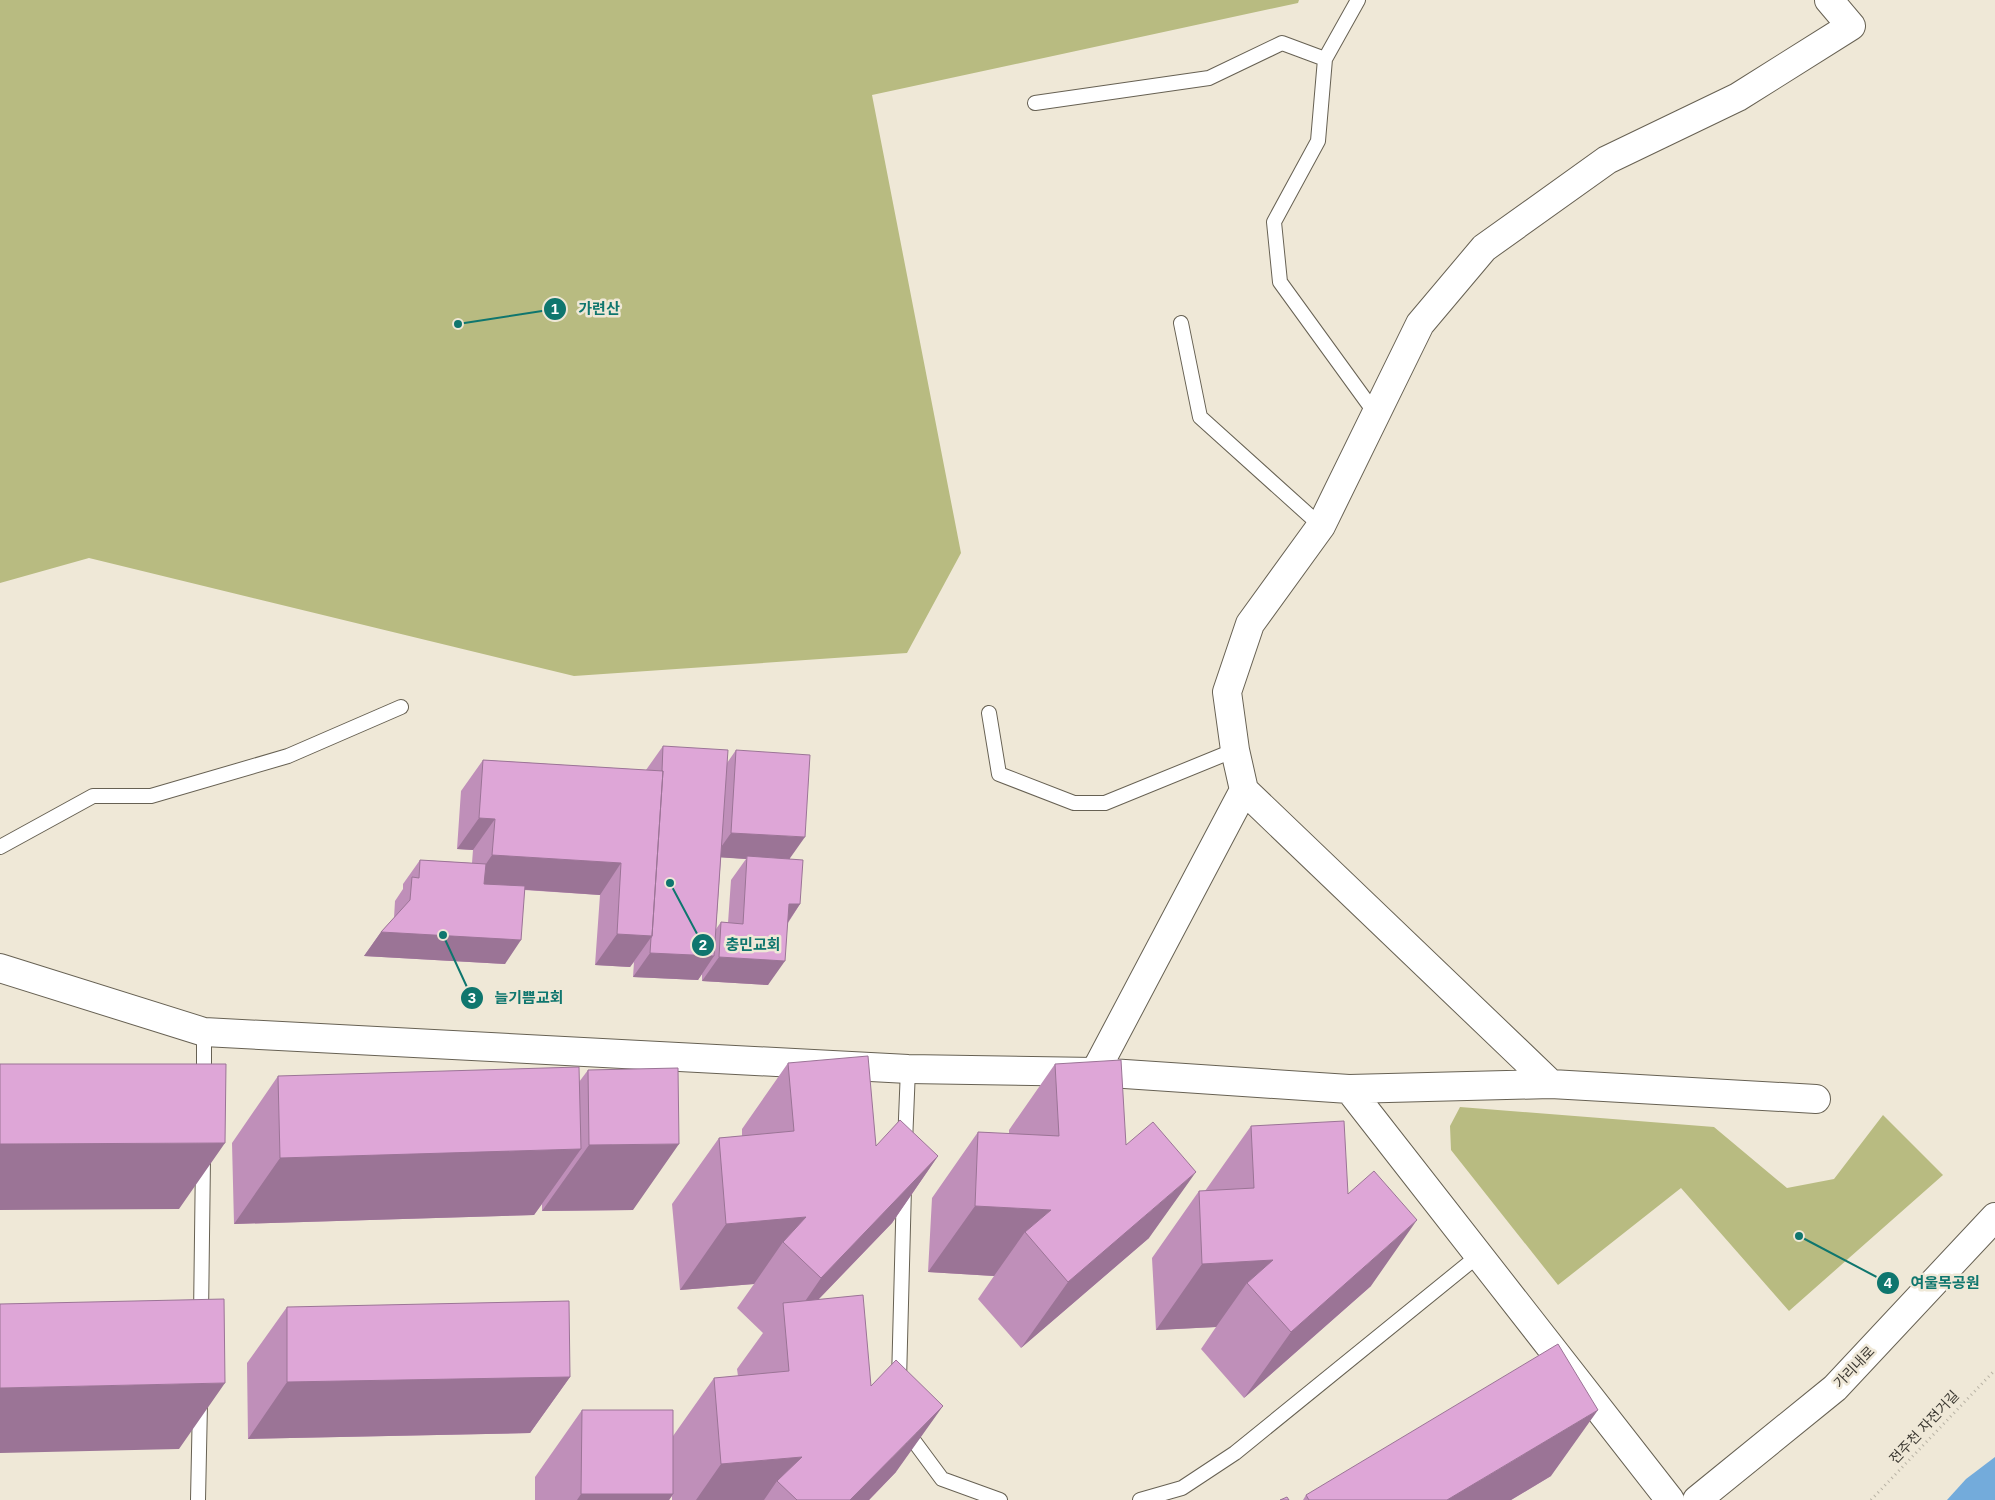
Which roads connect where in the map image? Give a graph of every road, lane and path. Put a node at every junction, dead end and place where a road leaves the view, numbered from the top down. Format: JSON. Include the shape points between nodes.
{"nodes":[{"id":1,"x":1358,"y":0,"type":"edge"},
{"id":2,"x":1829,"y":0,"type":"edge"},
{"id":3,"x":1325,"y":59,"type":"junction"},
{"id":4,"x":1035,"y":103,"type":"dead end"},
{"id":5,"x":1181,"y":323,"type":"dead end"},
{"id":6,"x":1375,"y":413,"type":"junction"},
{"id":7,"x":1321,"y":526,"type":"junction"},
{"id":8,"x":401,"y":706,"type":"dead end"},
{"id":9,"x":989,"y":713,"type":"dead end"},
{"id":10,"x":1235,"y":750,"type":"junction"},
{"id":11,"x":1244,"y":790,"type":"junction"},
{"id":12,"x":0,"y":847,"type":"edge"},
{"id":13,"x":0,"y":968,"type":"edge"},
{"id":14,"x":204,"y":1032,"type":"junction"},
{"id":15,"x":908,"y":1069,"type":"junction"},
{"id":16,"x":1094,"y":1072,"type":"junction"},
{"id":17,"x":1552,"y":1084,"type":"junction"},
{"id":18,"x":1349,"y":1089,"type":"junction"},
{"id":19,"x":203,"y":1090,"type":"edge"},
{"id":20,"x":1816,"y":1099,"type":"dead end"},
{"id":21,"x":203,"y":1148,"type":"edge"},
{"id":22,"x":905,"y":1158,"type":"edge"},
{"id":23,"x":904,"y":1178,"type":"edge"},
{"id":24,"x":1995,"y":1217,"type":"edge"},
{"id":25,"x":1479,"y":1255,"type":"junction"},
{"id":26,"x":198,"y":1326,"type":"edge"},
{"id":27,"x":1995,"y":1370,"type":"edge"},
{"id":28,"x":200,"y":1391,"type":"edge"},
{"id":29,"x":900,"y":1394,"type":"edge"},
{"id":30,"x":902,"y":1412,"type":"edge"},
{"id":31,"x":198,"y":1500,"type":"edge"},
{"id":32,"x":1000,"y":1500,"type":"edge"},
{"id":33,"x":1140,"y":1500,"type":"edge"},
{"id":34,"x":1670,"y":1500,"type":"edge"},
{"id":35,"x":1697,"y":1500,"type":"edge"},
{"id":36,"x":1871,"y":1500,"type":"edge"}],
"edges":[{"from":1,"to":3,"type":"lane"},
{"from":2,"to":6,"type":"street","via":[[1851,26],[1738,97],[1607,160],[1484,248],[1420,324]]},
{"from":3,"to":4,"type":"lane","via":[[1282,42],[1209,78]]},
{"from":3,"to":6,"type":"lane","via":[[1318,141],[1274,222],[1280,282]]},
{"from":5,"to":7,"type":"lane","via":[[1200,417]]},
{"from":6,"to":7,"type":"street"},
{"from":7,"to":10,"type":"street","via":[[1250,624],[1227,692]]},
{"from":8,"to":12,"type":"lane","via":[[288,756],[151,796],[93,796]]},
{"from":9,"to":10,"type":"lane","via":[[999,774],[1074,803],[1105,803]]},
{"from":10,"to":11,"type":"street"},
{"from":11,"to":16,"type":"street"},
{"from":11,"to":17,"type":"street"},
{"from":13,"to":14,"type":"street"},
{"from":14,"to":15,"type":"street"},
{"from":14,"to":19,"type":"lane"},
{"from":15,"to":16,"type":"street"},
{"from":15,"to":22,"type":"lane"},
{"from":16,"to":18,"type":"street"},
{"from":17,"to":18,"type":"street"},
{"from":17,"to":20,"type":"street"},
{"from":18,"to":25,"type":"street"},
{"from":21,"to":26,"type":"lane"},
{"from":23,"to":29,"type":"lane"},
{"from":24,"to":35,"type":"street","name":"가리내로","via":[[1836,1388]]},
{"from":25,"to":33,"type":"lane","via":[[1235,1453],[1182,1488]]},
{"from":25,"to":34,"type":"street"},
{"from":27,"to":36,"type":"path","name":"전주천 자전거길"},
{"from":28,"to":31,"type":"lane"},
{"from":30,"to":32,"type":"lane","via":[[905,1431],[942,1479]]}]}
